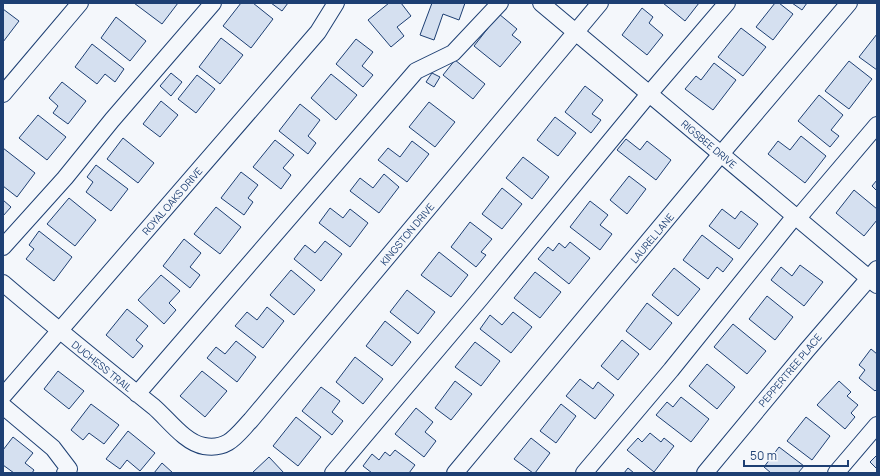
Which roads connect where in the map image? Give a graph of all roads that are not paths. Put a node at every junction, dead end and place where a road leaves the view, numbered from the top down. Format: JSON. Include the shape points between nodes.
{"nodes":[{"id":1,"x":80,"y":3,"type":"edge"},
{"id":2,"x":214,"y":3,"type":"edge"},
{"id":3,"x":336,"y":3,"type":"edge"},
{"id":4,"x":500,"y":3,"type":"edge"},
{"id":5,"x":541,"y":3,"type":"edge"},
{"id":6,"x":600,"y":3,"type":"edge"},
{"id":7,"x":727,"y":3,"type":"edge"},
{"id":8,"x":849,"y":3,"type":"edge"},
{"id":9,"x":576,"y":32,"type":"junction"},
{"id":10,"x":3,"y":94,"type":"edge"},
{"id":11,"x":650,"y":94,"type":"junction"},
{"id":12,"x":877,"y":125,"type":"edge"},
{"id":13,"x":721,"y":154,"type":"junction"},
{"id":14,"x":797,"y":217,"type":"junction"},
{"id":15,"x":3,"y":247,"type":"edge"},
{"id":16,"x":874,"y":277,"type":"edge"},
{"id":17,"x":3,"y":283,"type":"edge"},
{"id":18,"x":59,"y":331,"type":"junction"},
{"id":19,"x":137,"y":394,"type":"junction"},
{"id":20,"x":3,"y":396,"type":"edge"},
{"id":21,"x":3,"y":406,"type":"edge"},
{"id":22,"x":877,"y":425,"type":"edge"},
{"id":23,"x":202,"y":446,"type":"joint"},
{"id":24,"x":70,"y":472,"type":"edge"},
{"id":25,"x":333,"y":473,"type":"edge"},
{"id":26,"x":455,"y":473,"type":"edge"},
{"id":27,"x":584,"y":473,"type":"edge"},
{"id":28,"x":705,"y":473,"type":"edge"},
{"id":29,"x":836,"y":473,"type":"edge"}],
"edges":[{"from":1,"to":10,"type":"street"},
{"from":2,"to":15,"type":"street"},
{"from":3,"to":18,"type":"street","name":"ROYAL OAKS DRIVE","via":[[318,32]]},
{"from":4,"to":19,"type":"street","via":[[453,53],[416,72]]},
{"from":5,"to":9,"type":"street","name":"RIGSBEE DRIVE"},
{"from":6,"to":9,"type":"street","name":"KINGSTON DRIVE"},
{"from":7,"to":11,"type":"street"},
{"from":8,"to":13,"type":"street","name":"LAUREL LANE"},
{"from":9,"to":11,"type":"street","name":"RIGSBEE DRIVE"},
{"from":9,"to":23,"type":"street","name":"KINGSTON DRIVE","via":[[233,440],[217,447]]},
{"from":11,"to":13,"type":"street","name":"RIGSBEE DRIVE"},
{"from":11,"to":25,"type":"street"},
{"from":12,"to":14,"type":"street"},
{"from":13,"to":14,"type":"street","name":"RIGSBEE DRIVE"},
{"from":13,"to":26,"type":"street","name":"LAUREL LANE"},
{"from":14,"to":16,"type":"street","name":"RIGSBEE DRIVE"},
{"from":14,"to":27,"type":"street"},
{"from":16,"to":28,"type":"street","name":"PEPPERTREE PLACE","via":[[807,350]]},
{"from":17,"to":18,"type":"street","name":"DUCHESS TRAIL"},
{"from":18,"to":19,"type":"street","name":"DUCHESS TRAIL"},
{"from":18,"to":20,"type":"street","name":"ROYAL OAKS DRIVE"},
{"from":19,"to":23,"type":"street","name":"DUCHESS TRAIL","via":[[183,435]]},
{"from":21,"to":24,"type":"street","via":[[53,448]]},
{"from":22,"to":29,"type":"street"}]}
